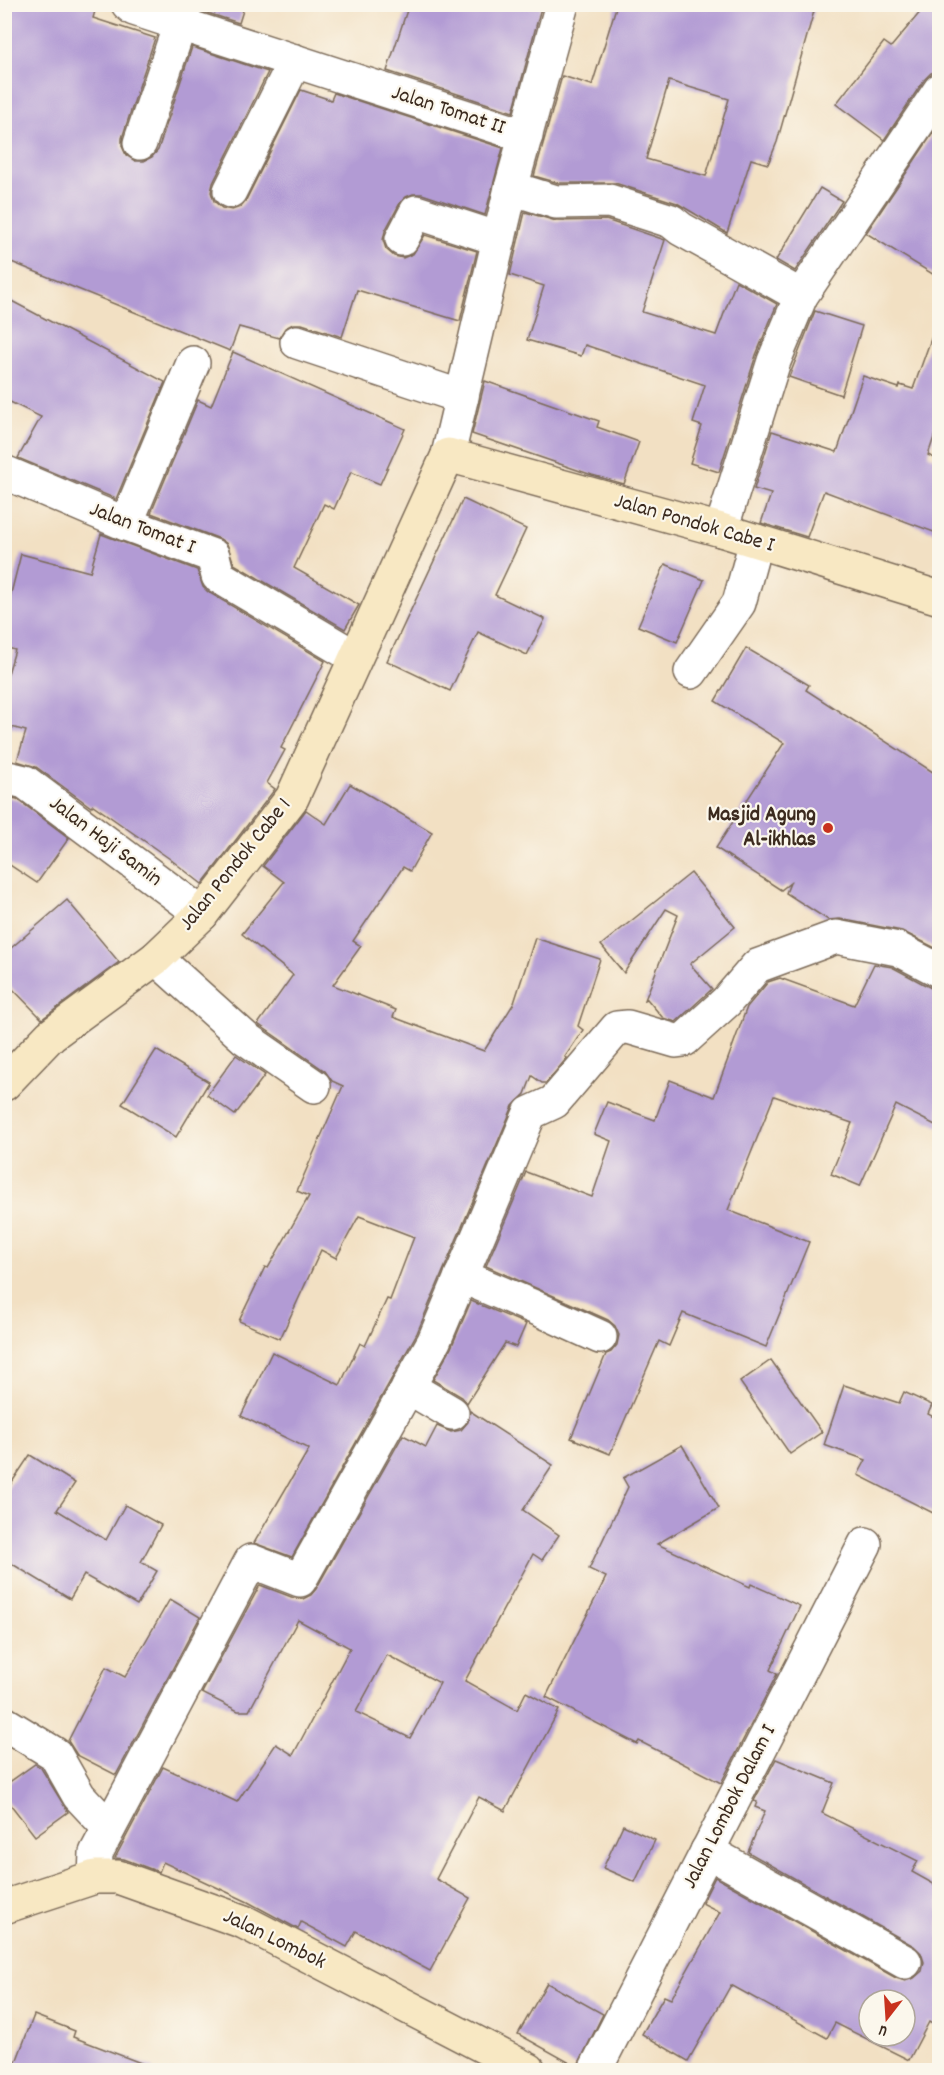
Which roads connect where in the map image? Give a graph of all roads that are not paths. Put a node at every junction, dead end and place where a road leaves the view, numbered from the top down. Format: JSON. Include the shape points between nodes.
{"nodes":[{"id":1,"x":128,"y":4,"type":"edge"},
{"id":2,"x":562,"y":4,"type":"edge"},
{"id":3,"x":180,"y":24,"type":"junction"},
{"id":4,"x":295,"y":61,"type":"junction"},
{"id":5,"x":939,"y":90,"type":"edge"},
{"id":6,"x":526,"y":136,"type":"junction"},
{"id":7,"x":140,"y":143,"type":"dead end"},
{"id":8,"x":511,"y":188,"type":"junction"},
{"id":9,"x":230,"y":191,"type":"dead end"},
{"id":10,"x":402,"y":239,"type":"dead end"},
{"id":11,"x":499,"y":239,"type":"junction"},
{"id":12,"x":801,"y":296,"type":"junction"},
{"id":13,"x":297,"y":342,"type":"dead end"},
{"id":14,"x":193,"y":363,"type":"dead end"},
{"id":15,"x":462,"y":397,"type":"junction"},
{"id":16,"x":448,"y":454,"type":"junction"},
{"id":17,"x":4,"y":472,"type":"edge"},
{"id":18,"x":126,"y":524,"type":"junction"},
{"id":19,"x":721,"y":530,"type":"junction"},
{"id":20,"x":756,"y":541,"type":"junction"},
{"id":21,"x":939,"y":598,"type":"edge"},
{"id":22,"x":355,"y":657,"type":"junction"},
{"id":23,"x":691,"y":672,"type":"dead end"},
{"id":24,"x":4,"y":777,"type":"edge"},
{"id":25,"x":202,"y":914,"type":"junction"},
{"id":26,"x":156,"y":958,"type":"junction"},
{"id":27,"x":939,"y":971,"type":"edge"},
{"id":28,"x":4,"y":1084,"type":"edge"},
{"id":29,"x":314,"y":1086,"type":"dead end"},
{"id":30,"x":461,"y":1276,"type":"junction"},
{"id":31,"x":600,"y":1337,"type":"dead end"},
{"id":32,"x":408,"y":1387,"type":"junction"},
{"id":33,"x":452,"y":1413,"type":"dead end"},
{"id":34,"x":865,"y":1544,"type":"dead end"},
{"id":35,"x":4,"y":1723,"type":"edge"},
{"id":36,"x":109,"y":1828,"type":"junction"},
{"id":37,"x":707,"y":1851,"type":"junction"},
{"id":38,"x":95,"y":1877,"type":"junction"},
{"id":39,"x":4,"y":1907,"type":"edge"},
{"id":40,"x":905,"y":1962,"type":"dead end"},
{"id":41,"x":529,"y":2070,"type":"edge"},
{"id":42,"x":595,"y":2070,"type":"edge"}],
"edges":[{"from":1,"to":3,"type":"street","name":"Jalan Tomat II"},
{"from":2,"to":6,"type":"street"},
{"from":3,"to":4,"type":"street","name":"Jalan Tomat II"},
{"from":3,"to":7,"type":"street"},
{"from":4,"to":6,"type":"street","name":"Jalan Tomat II"},
{"from":4,"to":9,"type":"street"},
{"from":5,"to":12,"type":"street"},
{"from":6,"to":8,"type":"street","name":"Jalan Tomat II"},
{"from":8,"to":11,"type":"street","name":"Jalan Tomat II"},
{"from":8,"to":12,"type":"street","via":[[556,202],[609,201],[670,221]]},
{"from":10,"to":11,"type":"street","via":[[416,212]]},
{"from":11,"to":15,"type":"street","name":"Jalan Tomat II"},
{"from":12,"to":19,"type":"street","via":[[774,361]]},
{"from":13,"to":15,"type":"street"},
{"from":14,"to":18,"type":"street"},
{"from":15,"to":16,"type":"street","name":"Jalan Tomat II"},
{"from":16,"to":19,"type":"street","name":"Jalan Pondok Cabe I"},
{"from":16,"to":22,"type":"street","name":"Jalan Pondok Cabe 1"},
{"from":17,"to":18,"type":"street","name":"Jalan Tomat I"},
{"from":18,"to":22,"type":"street","name":"Jalan Tomat I","via":[[213,556],[218,576]]},
{"from":19,"to":20,"type":"street","name":"Jalan Pondok Cabe I"},
{"from":20,"to":21,"type":"street","name":"Jalan Pondok Cabe I"},
{"from":20,"to":23,"type":"street","via":[[739,603]]},
{"from":22,"to":25,"type":"street","name":"Jalan Pondok Cabe 1","via":[[292,798]]},
{"from":24,"to":25,"type":"street","name":"Jalan Haji Samin","via":[[25,782]]},
{"from":25,"to":26,"type":"street","name":"Jalan Pondok Cabe 1"},
{"from":26,"to":28,"type":"street","name":"Jalan Pondok Cabe 1","via":[[51,1035]]},
{"from":26,"to":29,"type":"street","via":[[245,1038]]},
{"from":27,"to":30,"type":"street","via":[[898,950],[836,937],[757,966],[726,1002],[684,1040],[617,1028],[554,1102],[530,1113]]},
{"from":30,"to":31,"type":"street"},
{"from":30,"to":32,"type":"street","via":[[434,1341]]},
{"from":32,"to":33,"type":"street"},
{"from":32,"to":36,"type":"street","via":[[300,1580],[251,1561]]},
{"from":34,"to":37,"type":"street","name":"Jalan Lombok Dalam I"},
{"from":35,"to":36,"type":"street","via":[[55,1754],[79,1796]]},
{"from":36,"to":38,"type":"street","via":[[96,1853]]},
{"from":37,"to":40,"type":"street"},
{"from":37,"to":42,"type":"street","name":"Jalan Lombok Dalam I"},
{"from":38,"to":39,"type":"street","name":"Jalan Lombok"},
{"from":38,"to":41,"type":"street","name":"Jalan Lombok","via":[[118,1877],[244,1922]]}]}
